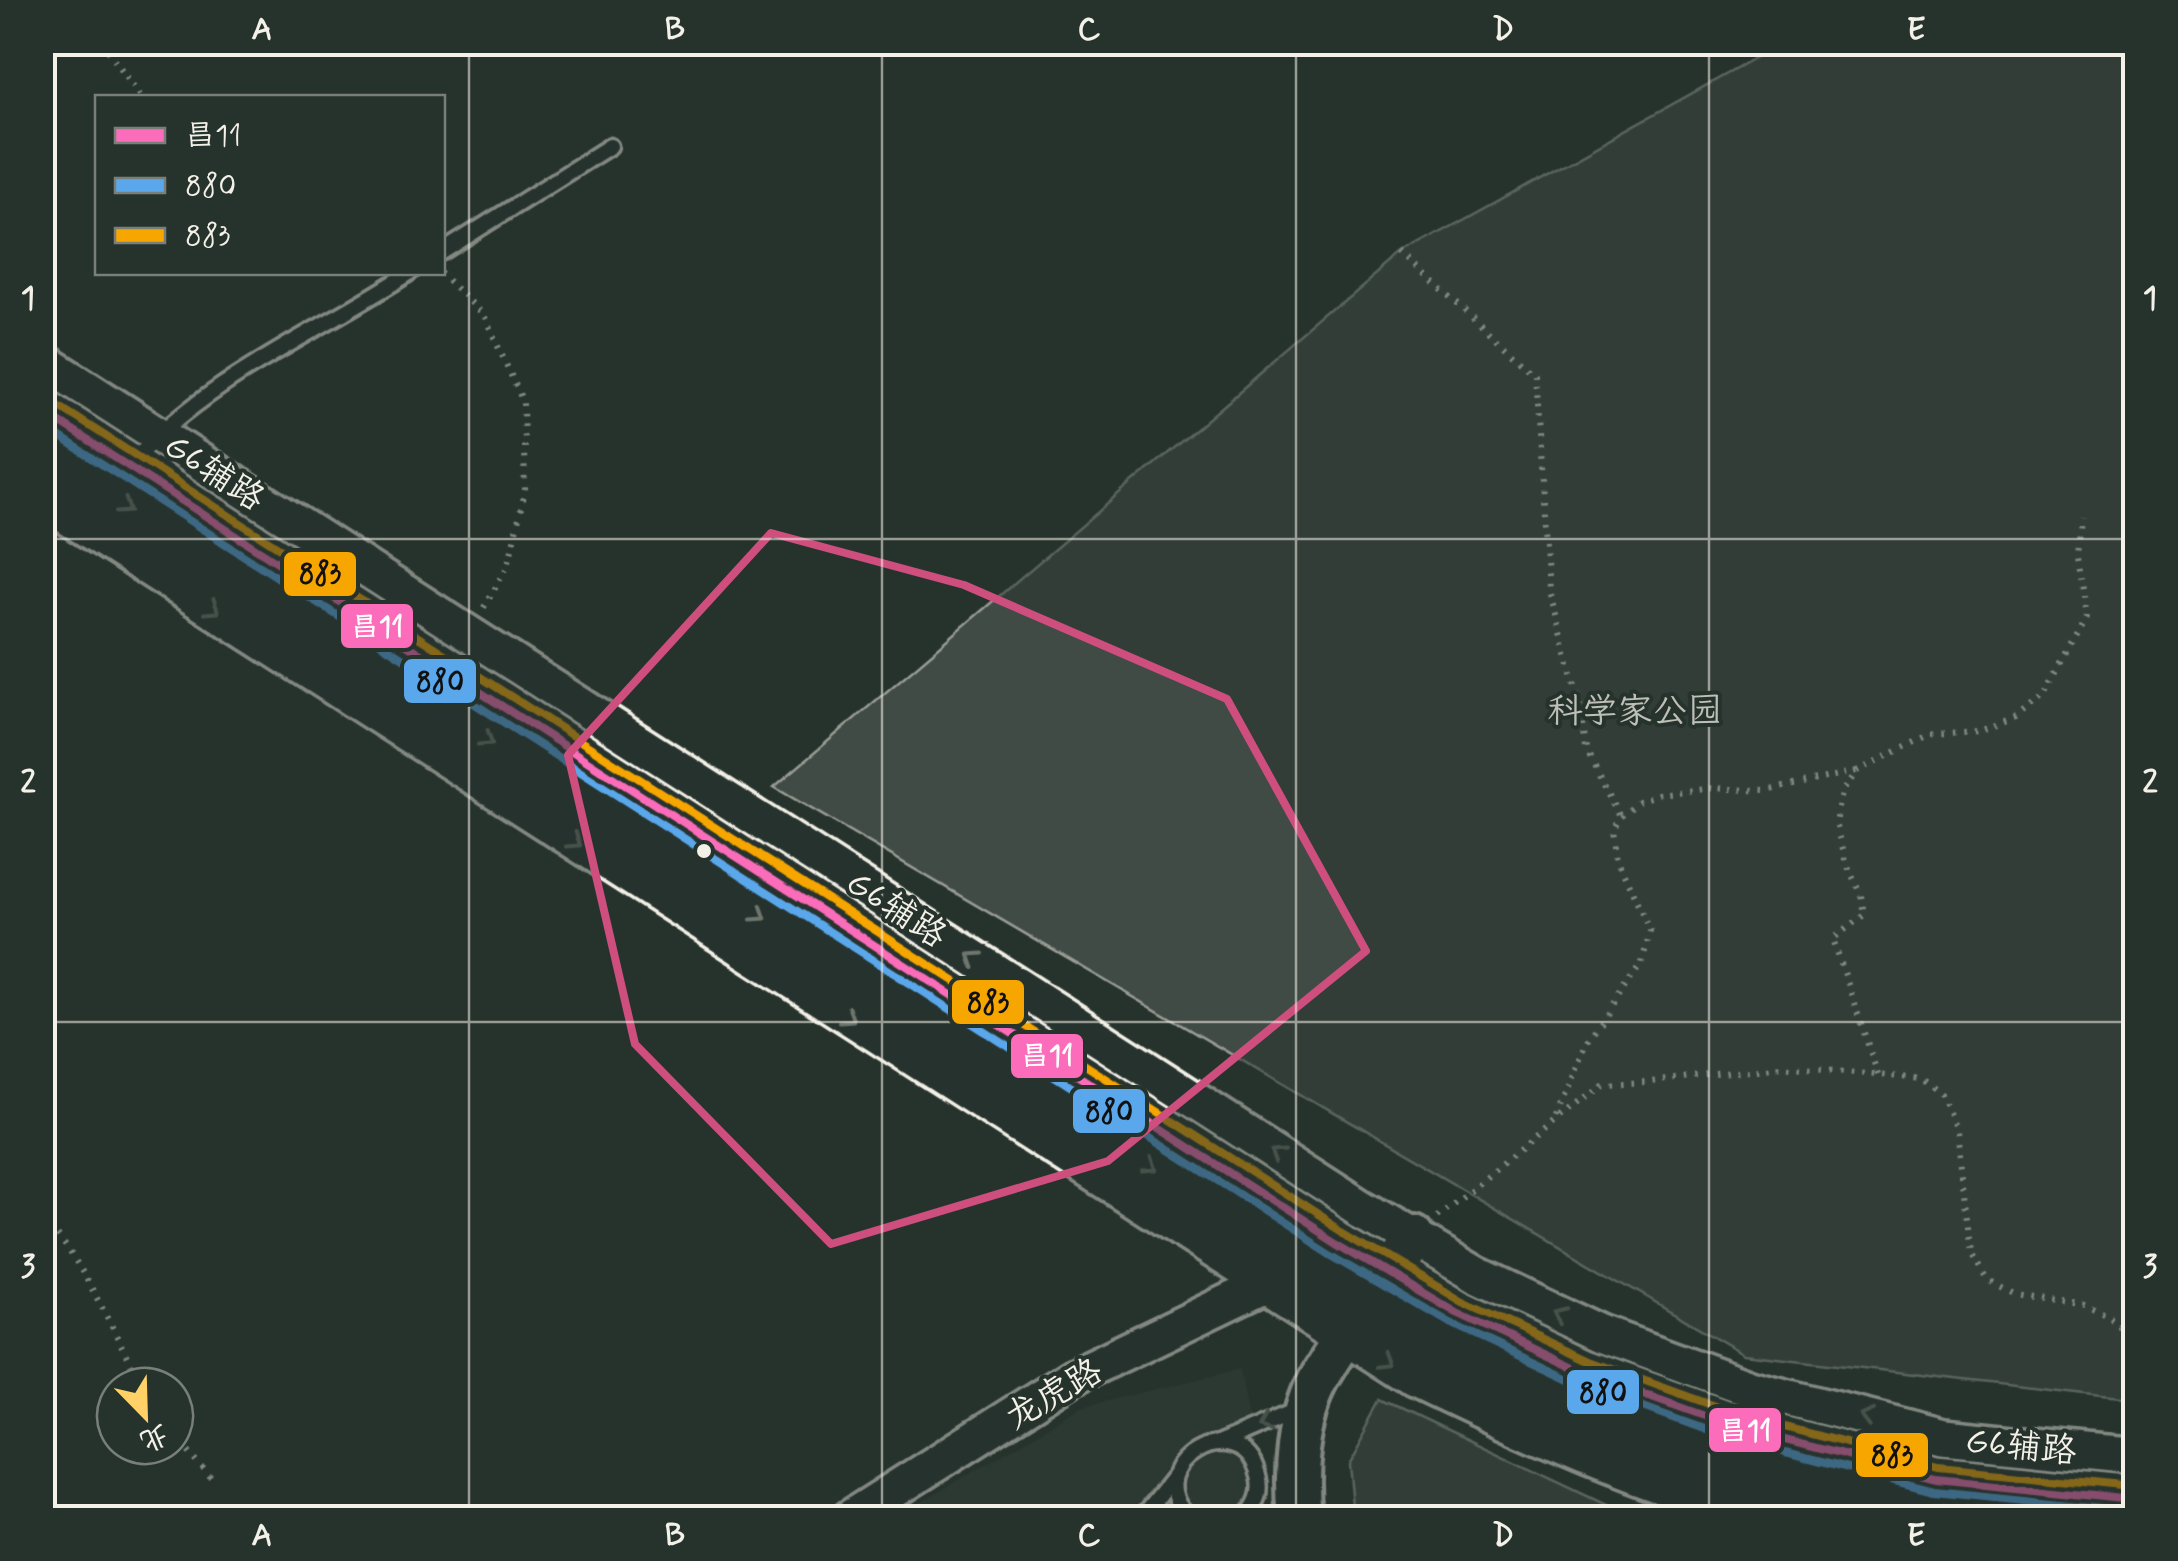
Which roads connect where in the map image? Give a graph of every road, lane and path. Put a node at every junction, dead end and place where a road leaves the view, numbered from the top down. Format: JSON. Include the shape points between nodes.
{"nodes":[{"id":1,"x":102,"y":42,"type":"edge"},
{"id":2,"x":140,"y":95,"type":"edge"},
{"id":3,"x":610,"y":146,"type":"dead end"},
{"id":4,"x":445,"y":250,"type":"edge"},
{"id":5,"x":1402,"y":254,"type":"dead end"},
{"id":6,"x":406,"y":275,"type":"edge"},
{"id":7,"x":441,"y":275,"type":"edge"},
{"id":8,"x":42,"y":360,"type":"edge"},
{"id":9,"x":42,"y":411,"type":"edge"},
{"id":10,"x":143,"y":450,"type":"junction"},
{"id":11,"x":42,"y":455,"type":"edge"},
{"id":12,"x":42,"y":500,"type":"edge"},
{"id":13,"x":2081,"y":515,"type":"dead end"},
{"id":14,"x":468,"y":633,"type":"junction"},
{"id":15,"x":1857,"y":771,"type":"junction"},
{"id":16,"x":1621,"y":816,"type":"junction"},
{"id":17,"x":1878,"y":1075,"type":"junction"},
{"id":18,"x":1556,"y":1120,"type":"junction"},
{"id":19,"x":42,"y":1222,"type":"edge"},
{"id":20,"x":1266,"y":1284,"type":"junction"},
{"id":21,"x":1380,"y":1288,"type":"junction"},
{"id":22,"x":2136,"y":1341,"type":"edge"},
{"id":23,"x":131,"y":1366,"type":"edge"},
{"id":24,"x":1310,"y":1405,"type":"junction"},
{"id":25,"x":1220,"y":1443,"type":"junction"},
{"id":26,"x":2136,"y":1456,"type":"edge"},
{"id":27,"x":195,"y":1460,"type":"edge"},
{"id":28,"x":1176,"y":1473,"type":"junction"},
{"id":29,"x":214,"y":1482,"type":"dead end"},
{"id":30,"x":2136,"y":1499,"type":"edge"},
{"id":31,"x":1281,"y":1504,"type":"edge"},
{"id":32,"x":850,"y":1518,"type":"edge"},
{"id":33,"x":1141,"y":1518,"type":"edge"},
{"id":34,"x":1190,"y":1518,"type":"edge"},
{"id":35,"x":1244,"y":1518,"type":"edge"},
{"id":36,"x":1768,"y":1518,"type":"edge"},
{"id":37,"x":1920,"y":1518,"type":"edge"}],
"edges":[{"from":1,"to":2,"type":"path"},
{"from":3,"to":4,"type":"lane"},
{"from":5,"to":16,"type":"path","via":[[1535,374],[1549,590],[1586,750]]},
{"from":6,"to":10,"type":"lane","via":[[202,398]]},
{"from":7,"to":14,"type":"path","via":[[484,315],[524,402],[526,492],[508,566]]},
{"from":8,"to":10,"type":"street","name":"G6辅路"},
{"from":9,"to":10,"type":"main road","name":"G6辅路"},
{"from":10,"to":14,"type":"street","name":"G6辅路"},
{"from":10,"to":21,"type":"main road","name":"G6辅路"},
{"from":11,"to":21,"type":"main road","name":"G6辅路","one_way":true},
{"from":12,"to":20,"type":"street","name":"G6辅路","one_way":true},
{"from":13,"to":15,"type":"path","via":[[2078,553],[2087,618],[2045,696],[2016,718],[1980,731],[1931,734]]},
{"from":21,"to":14,"type":"street","name":"G6辅路","one_way":true},
{"from":15,"to":16,"type":"path","via":[[1766,791],[1658,794]]},
{"from":15,"to":17,"type":"path","via":[[1842,793],[1836,823],[1864,915],[1833,939]]},
{"from":16,"to":18,"type":"path","via":[[1614,829],[1618,859],[1650,932],[1642,962],[1588,1041]]},
{"from":17,"to":18,"type":"path","via":[[1781,1066],[1602,1084]]},
{"from":17,"to":22,"type":"path","via":[[1921,1079],[1941,1094],[1957,1131],[1971,1254],[1987,1280],[2015,1294],[2083,1306]]},
{"from":18,"to":21,"type":"path"},
{"from":19,"to":23,"type":"path","via":[[53,1227],[79,1266]]},
{"from":20,"to":21,"type":"street","name":"G6辅路"},
{"from":20,"to":32,"type":"street","name":"龙虎路","via":[[1072,1378]]},
{"from":21,"to":24,"type":"main road","via":[[1319,1376]]},
{"from":26,"to":21,"type":"street","name":"G6辅路","one_way":true,"via":[[1944,1436],[1750,1388],[1602,1334],[1477,1275]]},
{"from":21,"to":30,"type":"main road","name":"G6辅路","via":[[1738,1428],[1936,1479]]},
{"from":21,"to":36,"type":"street","name":"G6辅路","one_way":true,"via":[[1415,1379],[1549,1444]]},
{"from":21,"to":37,"type":"main road","name":"G6辅路","via":[[1433,1346],[1564,1409],[1723,1468]]},
{"from":24,"to":25,"type":"lane","one_way":true},
{"from":24,"to":31,"type":"main road"},
{"from":25,"to":28,"type":"lane","via":[[1193,1451]]},
{"from":25,"to":31,"type":"lane","via":[[1255,1466]]},
{"from":27,"to":29,"type":"path"},
{"from":28,"to":33,"type":"lane"},
{"from":28,"to":34,"type":"lane","via":[[1178,1502]]},
{"from":31,"to":35,"type":"lane"}]}
